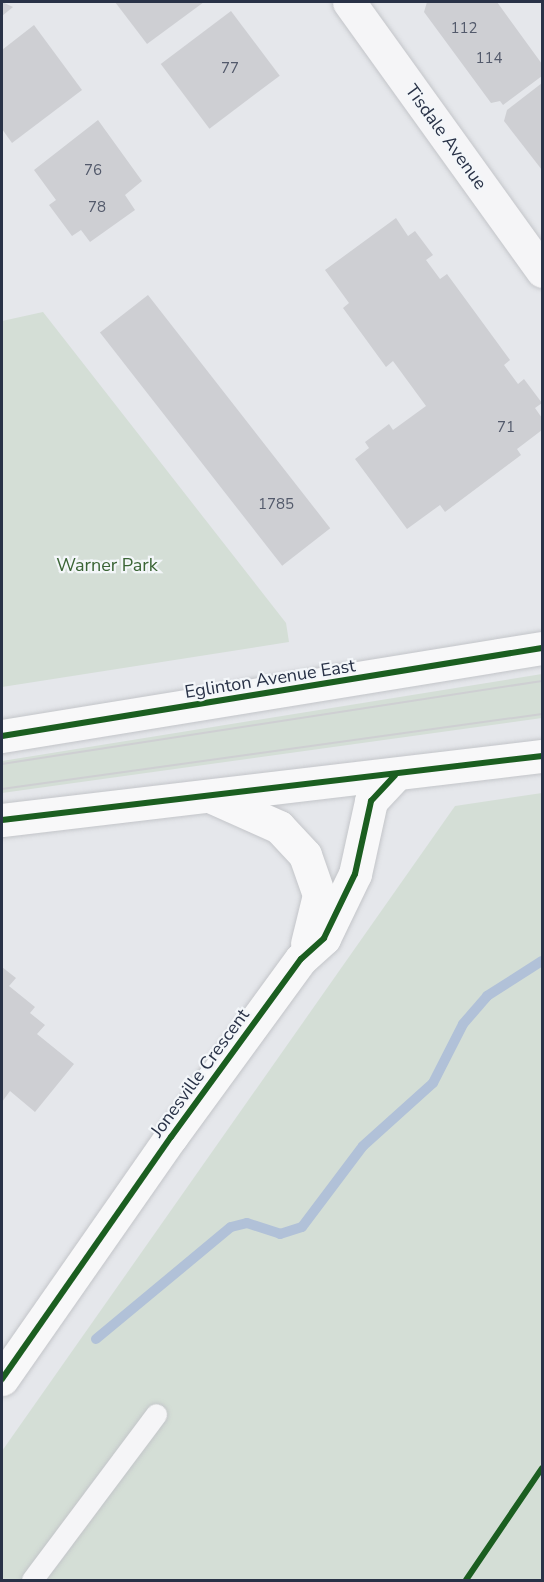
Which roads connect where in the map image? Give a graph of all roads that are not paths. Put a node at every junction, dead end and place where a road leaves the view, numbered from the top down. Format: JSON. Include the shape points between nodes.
{"nodes":[{"id":1,"x":349,"y":2,"type":"edge"},
{"id":2,"x":543,"y":272,"type":"edge"},
{"id":3,"x":543,"y":648,"type":"edge"},
{"id":4,"x":2,"y":736,"type":"edge"},
{"id":5,"x":543,"y":756,"type":"edge"},
{"id":6,"x":394,"y":775,"type":"junction"},
{"id":7,"x":214,"y":798,"type":"junction"},
{"id":8,"x":2,"y":820,"type":"edge"},
{"id":9,"x":301,"y":959,"type":"junction"},
{"id":10,"x":2,"y":1379,"type":"edge"},
{"id":11,"x":156,"y":1414,"type":"dead end"},
{"id":12,"x":32,"y":1581,"type":"edge"}],
"edges":[{"from":1,"to":2,"type":"street","name":"Tisdale Avenue"},
{"from":3,"to":4,"type":"main road","name":"Eglinton Avenue East"},
{"from":5,"to":6,"type":"main road"},
{"from":6,"to":7,"type":"main road"},
{"from":6,"to":9,"type":"main road","name":"Jonesville Crescent","via":[[371,801],[355,874],[336,919]]},
{"from":7,"to":8,"type":"main road"},
{"from":7,"to":9,"type":"main road","name":"Jonesville Crescent","via":[[279,827],[314,870],[319,895],[317,916]]},
{"from":9,"to":10,"type":"main road","name":"Jonesville Crescent"},
{"from":11,"to":12,"type":"lane"}]}
